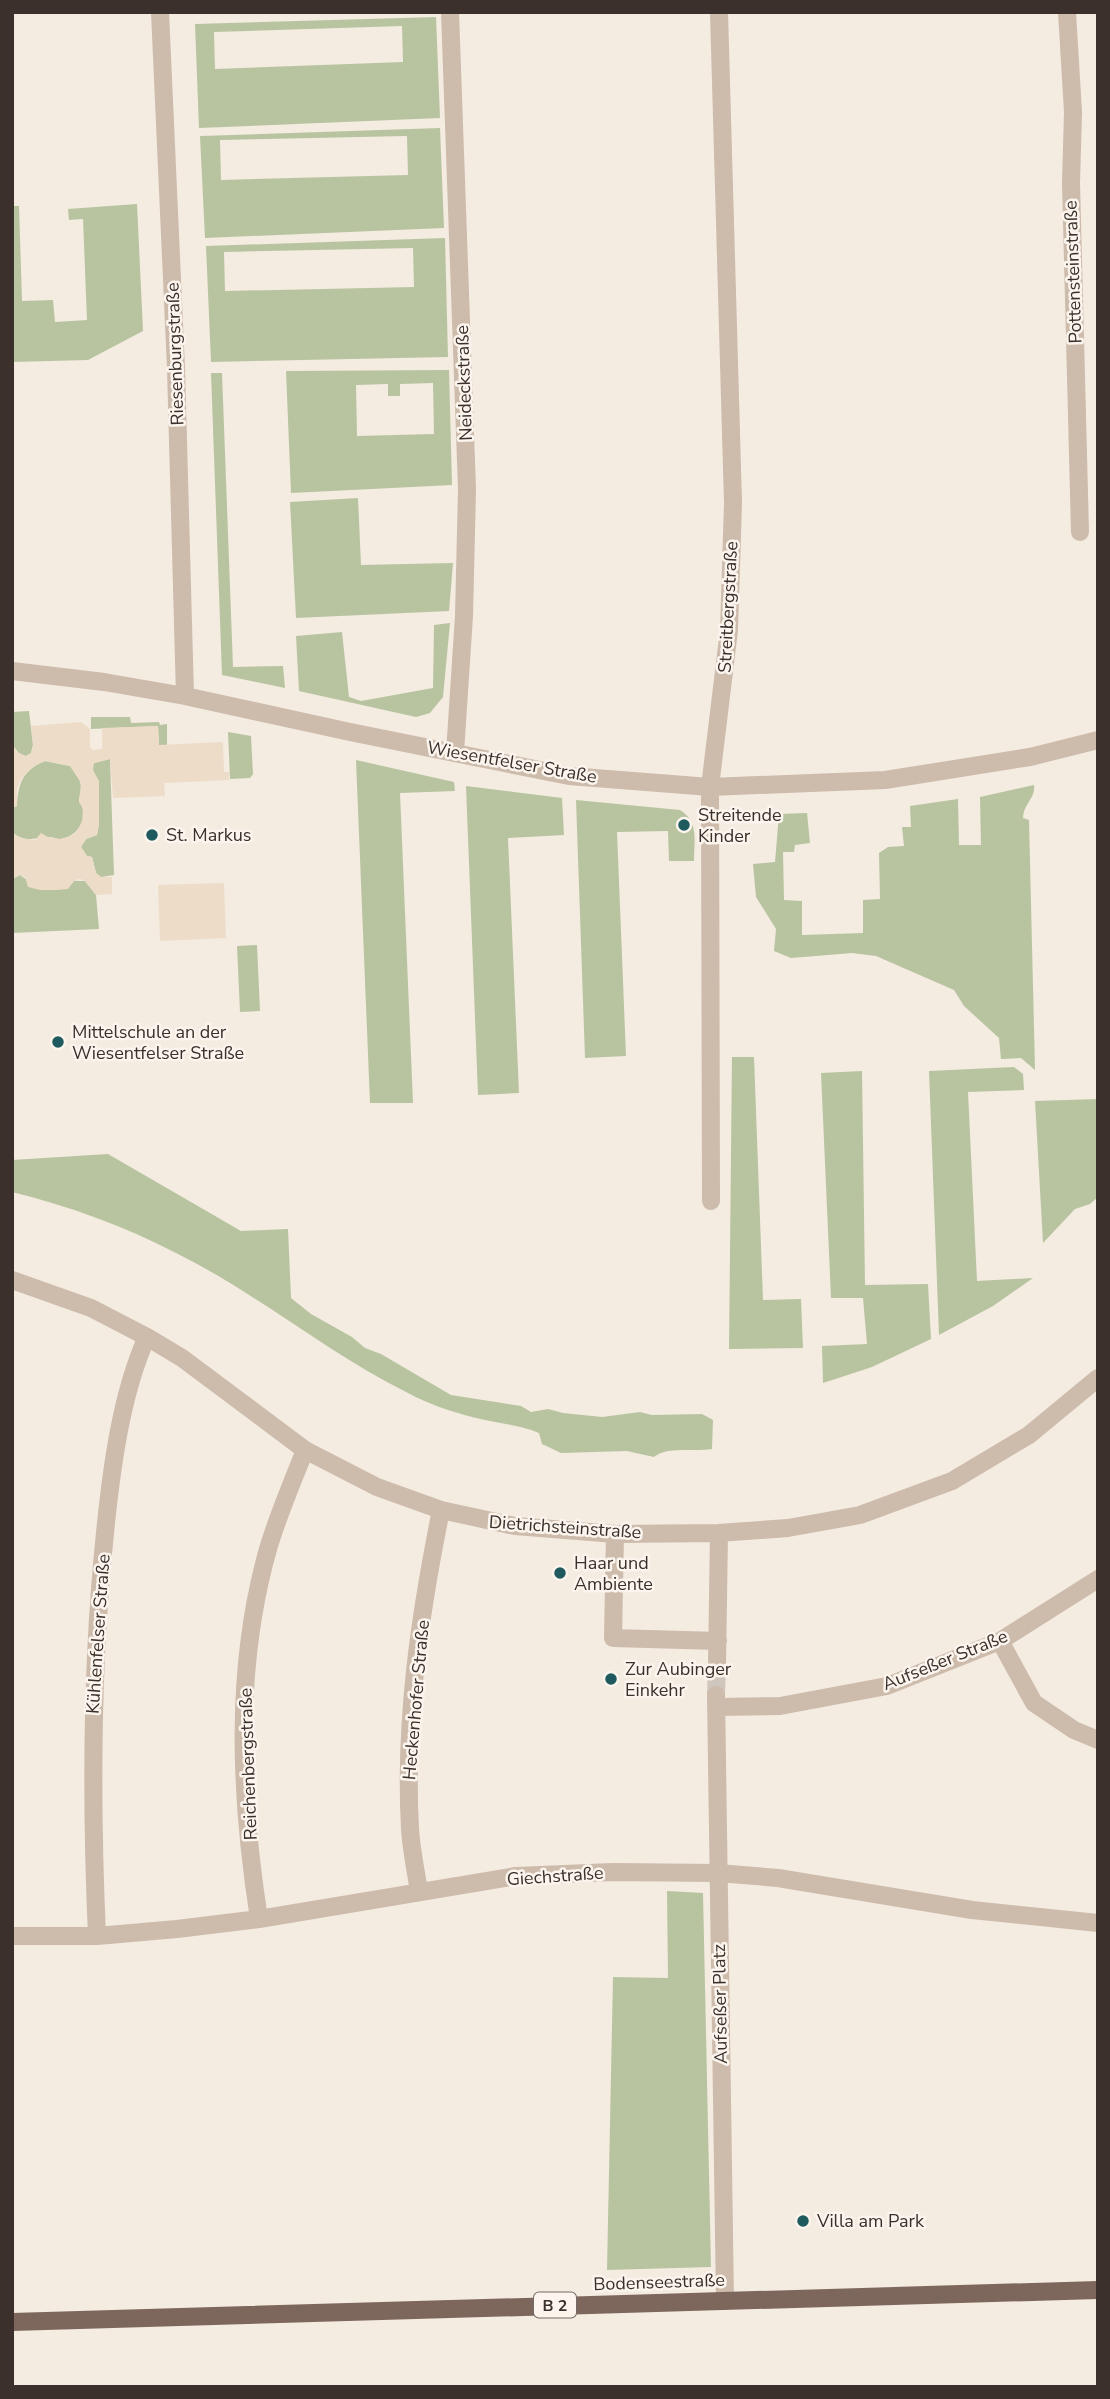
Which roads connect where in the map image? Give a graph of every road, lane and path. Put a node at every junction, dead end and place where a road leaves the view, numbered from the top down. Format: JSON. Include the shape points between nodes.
{"nodes":[{"id":1,"x":160,"y":12,"type":"edge"},
{"id":2,"x":450,"y":12,"type":"edge"},
{"id":3,"x":719,"y":12,"type":"edge"},
{"id":4,"x":1067,"y":12,"type":"edge"},
{"id":5,"x":1080,"y":532,"type":"dead end"},
{"id":6,"x":12,"y":671,"type":"edge"},
{"id":7,"x":185,"y":696,"type":"junction"},
{"id":8,"x":1098,"y":740,"type":"edge"},
{"id":9,"x":455,"y":753,"type":"junction"},
{"id":10,"x":710,"y":787,"type":"junction"},
{"id":11,"x":711,"y":1200,"type":"dead end"},
{"id":12,"x":12,"y":1280,"type":"edge"},
{"id":13,"x":147,"y":1336,"type":"junction"},
{"id":14,"x":1098,"y":1378,"type":"edge"},
{"id":15,"x":306,"y":1450,"type":"junction"},
{"id":16,"x":441,"y":1510,"type":"junction"},
{"id":17,"x":719,"y":1533,"type":"junction"},
{"id":18,"x":615,"y":1534,"type":"junction"},
{"id":19,"x":1098,"y":1579,"type":"edge"},
{"id":20,"x":718,"y":1641,"type":"junction"},
{"id":21,"x":1000,"y":1641,"type":"junction"},
{"id":22,"x":717,"y":1665,"type":"tunnel mouth"},
{"id":23,"x":780,"y":1706,"type":"joint"},
{"id":24,"x":1098,"y":1740,"type":"edge"},
{"id":25,"x":718,"y":1873,"type":"junction"},
{"id":26,"x":419,"y":1892,"type":"junction"},
{"id":27,"x":259,"y":1919,"type":"junction"},
{"id":28,"x":1098,"y":1923,"type":"edge"},
{"id":29,"x":12,"y":1936,"type":"edge"},
{"id":30,"x":97,"y":1937,"type":"junction"},
{"id":31,"x":1098,"y":2290,"type":"edge"},
{"id":32,"x":725,"y":2301,"type":"junction"},
{"id":33,"x":12,"y":2322,"type":"edge"}],
"edges":[{"from":1,"to":7,"type":"street","name":"Riesenburgstraße","via":[[177,381]]},
{"from":2,"to":9,"type":"street","name":"Neideckstraße","via":[[467,489]]},
{"from":3,"to":10,"type":"street","name":"Streitbergstraße","via":[[733,503],[729,630]]},
{"from":4,"to":5,"type":"street","name":"Pottensteinstraße"},
{"from":6,"to":7,"type":"street","name":"Wiesentfelser Straße"},
{"from":7,"to":9,"type":"street","name":"Wiesentfelser Straße"},
{"from":8,"to":10,"type":"street","name":"Wiesentfelser Straße","via":[[1030,757],[885,780]]},
{"from":9,"to":10,"type":"street","name":"Wiesentfelser Straße","via":[[569,776]]},
{"from":10,"to":11,"type":"street","name":"Streitbergstraße"},
{"from":12,"to":13,"type":"street","name":"Dietrichsteinstraße","via":[[91,1308]]},
{"from":13,"to":15,"type":"street","name":"Dietrichsteinstraße"},
{"from":13,"to":30,"type":"street","name":"Kühlenfelser Straße","via":[[139,1353],[111,1479],[99,1589],[93,1728]]},
{"from":14,"to":17,"type":"street","name":"Dietrichsteinstraße","via":[[1029,1434],[952,1481],[860,1515],[788,1528]]},
{"from":15,"to":16,"type":"street","name":"Dietrichsteinstraße","via":[[377,1487]]},
{"from":15,"to":27,"type":"street","name":"Reichenbergstraße","via":[[268,1549],[249,1633],[244,1767]]},
{"from":16,"to":18,"type":"street","name":"Dietrichsteinstraße","via":[[515,1526]]},
{"from":16,"to":26,"type":"street","name":"Heckenhofer Straße","via":[[412,1710],[410,1831]]},
{"from":17,"to":18,"type":"street","name":"Dietrichsteinstraße"},
{"from":17,"to":20,"type":"street"},
{"from":18,"to":20,"type":"street","via":[[613,1639]]},
{"from":19,"to":21,"type":"street","name":"Aufseßer Straße"},
{"from":20,"to":22,"type":"street"},
{"from":21,"to":23,"type":"street","name":"Aufseßer Straße","via":[[887,1686]]},
{"from":21,"to":24,"type":"street","via":[[1034,1703]]},
{"from":23,"to":25,"type":"street","name":"Aufseßer Platz","via":[[716,1701]]},
{"from":25,"to":26,"type":"street","name":"Giechstraße","via":[[516,1876]]},
{"from":25,"to":28,"type":"street","name":"Giechstraße","via":[[778,1878],[972,1910]]},
{"from":25,"to":32,"type":"street","name":"Aufseßer Platz"},
{"from":26,"to":27,"type":"street","name":"Giechstraße"},
{"from":27,"to":30,"type":"street","name":"Giechstraße"},
{"from":29,"to":30,"type":"street","name":"Giechstraße"},
{"from":31,"to":32,"type":"main road","name":"Bodenseestraße","number":"B 2"},
{"from":32,"to":33,"type":"main road","name":"Bodenseestraße","number":"B 2"}]}
